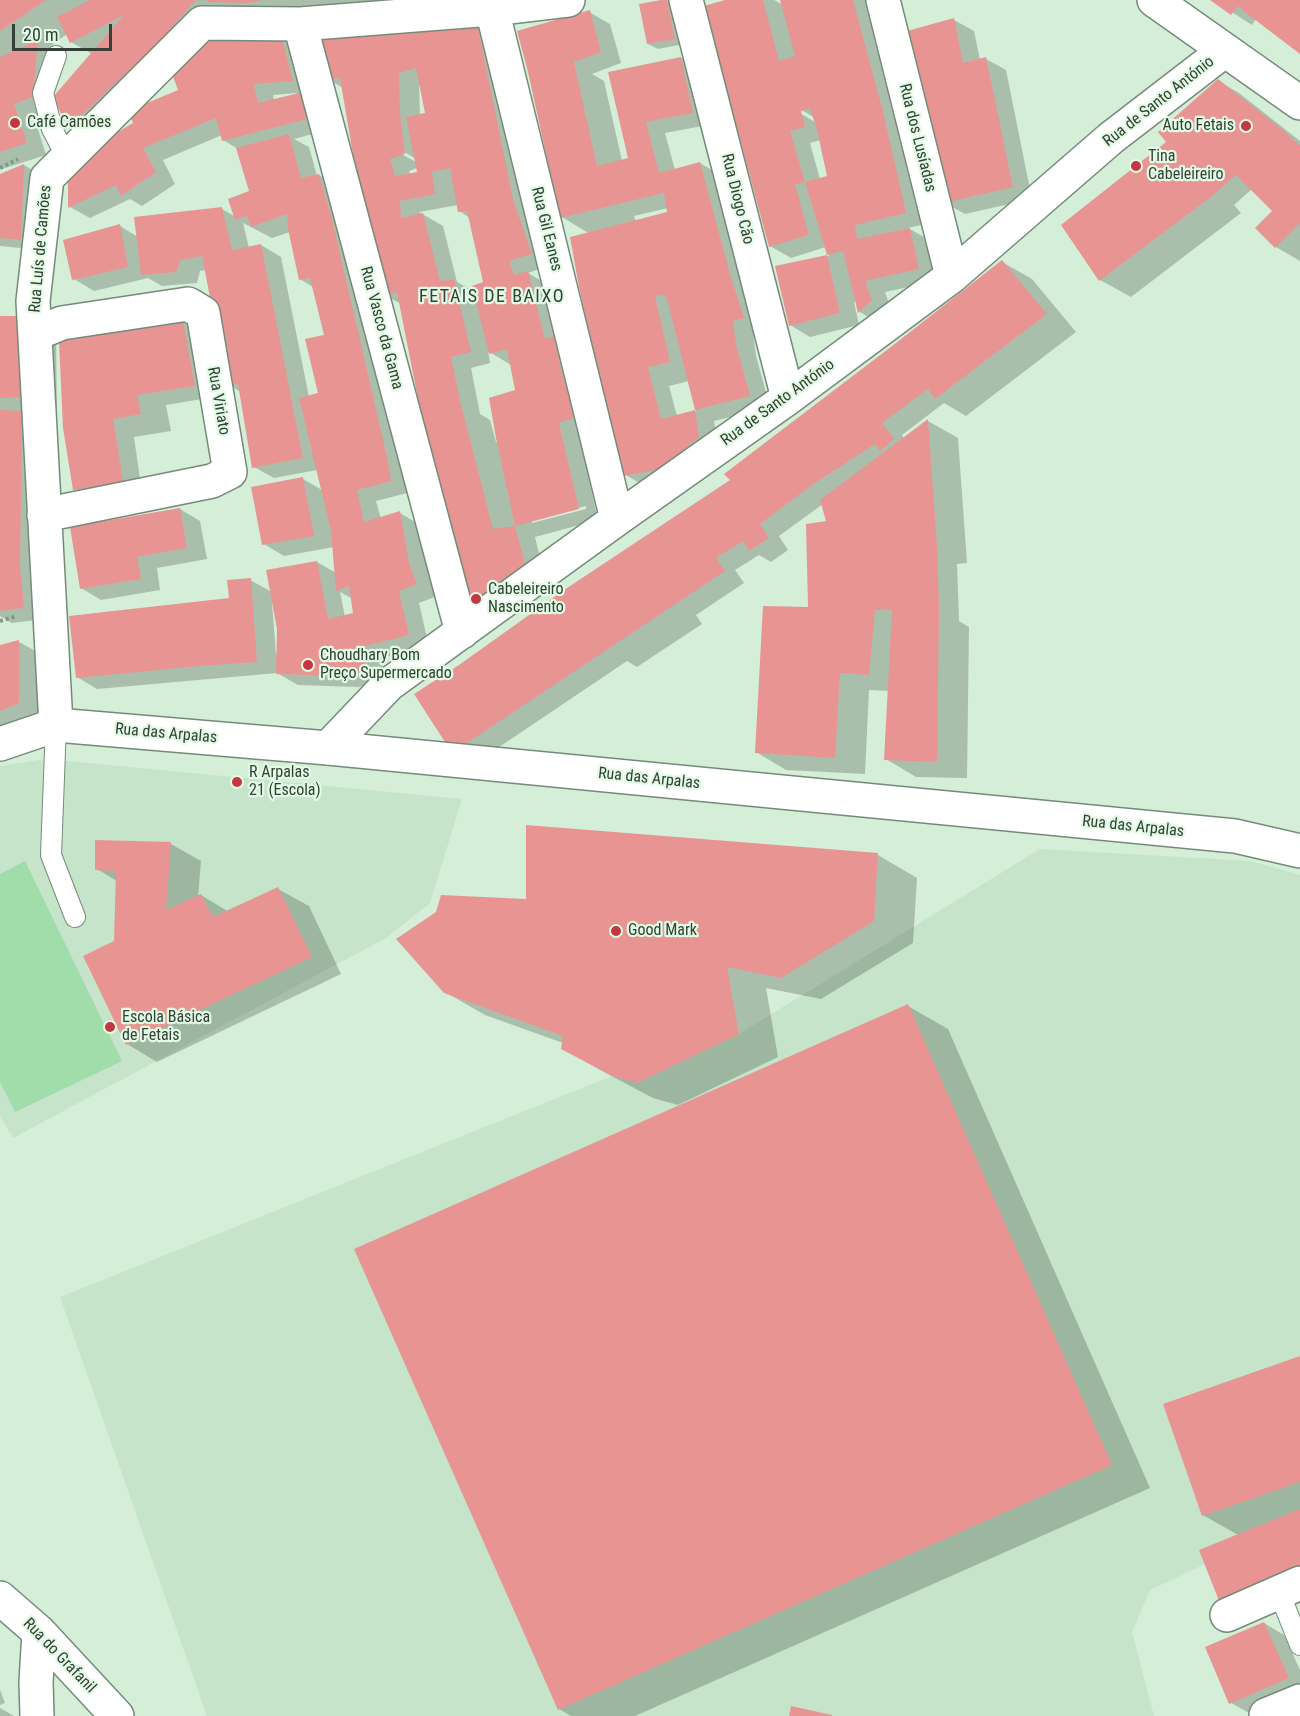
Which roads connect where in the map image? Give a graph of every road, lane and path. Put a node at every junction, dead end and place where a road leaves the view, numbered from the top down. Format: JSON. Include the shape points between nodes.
{"nodes":[{"id":1,"x":568,"y":0,"type":"edge"},
{"id":2,"x":686,"y":0,"type":"edge"},
{"id":3,"x":883,"y":0,"type":"edge"},
{"id":4,"x":1154,"y":0,"type":"edge"},
{"id":5,"x":492,"y":9,"type":"junction"},
{"id":6,"x":300,"y":24,"type":"junction"},
{"id":7,"x":1224,"y":51,"type":"junction"},
{"id":8,"x":56,"y":56,"type":"dead end"},
{"id":9,"x":1300,"y":103,"type":"edge"},
{"id":10,"x":67,"y":158,"type":"junction"},
{"id":11,"x":952,"y":276,"type":"junction"},
{"id":12,"x":35,"y":334,"type":"junction"},
{"id":13,"x":788,"y":398,"type":"junction"},
{"id":14,"x":44,"y":515,"type":"junction"},
{"id":15,"x":616,"y":519,"type":"junction"},
{"id":16,"x":462,"y":632,"type":"junction"},
{"id":17,"x":56,"y":725,"type":"junction"},
{"id":18,"x":0,"y":744,"type":"edge"},
{"id":19,"x":328,"y":748,"type":"junction"},
{"id":20,"x":1300,"y":851,"type":"edge"},
{"id":21,"x":75,"y":917,"type":"dead end"},
{"id":22,"x":1290,"y":1588,"type":"edge"},
{"id":23,"x":0,"y":1598,"type":"edge"},
{"id":24,"x":1227,"y":1615,"type":"dead end"},
{"id":25,"x":39,"y":1632,"type":"junction"},
{"id":26,"x":1300,"y":1645,"type":"edge"},
{"id":27,"x":1300,"y":1701,"type":"edge"},
{"id":28,"x":1266,"y":1715,"type":"edge"},
{"id":29,"x":37,"y":1716,"type":"edge"},
{"id":30,"x":117,"y":1716,"type":"edge"}],
"edges":[{"from":1,"to":5,"type":"street","name":"Rua Luís de Camões"},
{"from":2,"to":13,"type":"street","name":"Rua Diogo Cão"},
{"from":3,"to":11,"type":"street","name":"Rua dos Lusíadas"},
{"from":4,"to":7,"type":"street"},
{"from":5,"to":6,"type":"street","name":"Rua Luís de Camões"},
{"from":5,"to":15,"type":"street","name":"Rua Gil Eanes"},
{"from":6,"to":10,"type":"street","name":"Rua Luís de Camões","via":[[202,23]]},
{"from":6,"to":16,"type":"street","name":"Rua Vasco da Gama"},
{"from":7,"to":9,"type":"street"},
{"from":7,"to":11,"type":"street","name":"Rua de Santo António","via":[[1111,138]]},
{"from":8,"to":10,"type":"lane","via":[[43,93],[52,129]]},
{"from":10,"to":12,"type":"street","name":"Rua Luís de Camões","via":[[47,178],[33,301]]},
{"from":11,"to":13,"type":"street","name":"Rua de Santo António"},
{"from":12,"to":14,"type":"street","name":"Rua Luís de Camões"},
{"from":12,"to":14,"type":"street","name":"Rua Viriato","via":[[62,323],[188,304],[203,313],[230,472],[212,481]]},
{"from":13,"to":15,"type":"street","name":"Rua de Santo António"},
{"from":14,"to":17,"type":"street","name":"Rua Luís de Camões"},
{"from":15,"to":16,"type":"street","name":"Rua de Santo António"},
{"from":16,"to":19,"type":"street","name":"Rua de Santo António","via":[[388,685]]},
{"from":17,"to":18,"type":"street","name":"Rua das Arpalas"},
{"from":17,"to":19,"type":"street","name":"Rua das Arpalas"},
{"from":17,"to":21,"type":"lane","via":[[51,855]]},
{"from":19,"to":20,"type":"street","name":"Rua das Arpalas","via":[[1235,836]]},
{"from":22,"to":24,"type":"street"},
{"from":22,"to":26,"type":"lane"},
{"from":23,"to":25,"type":"street","name":"Rua do Grafanil"},
{"from":25,"to":29,"type":"street"},
{"from":25,"to":30,"type":"street","name":"Rua do Grafanil"},
{"from":27,"to":28,"type":"street"}]}
